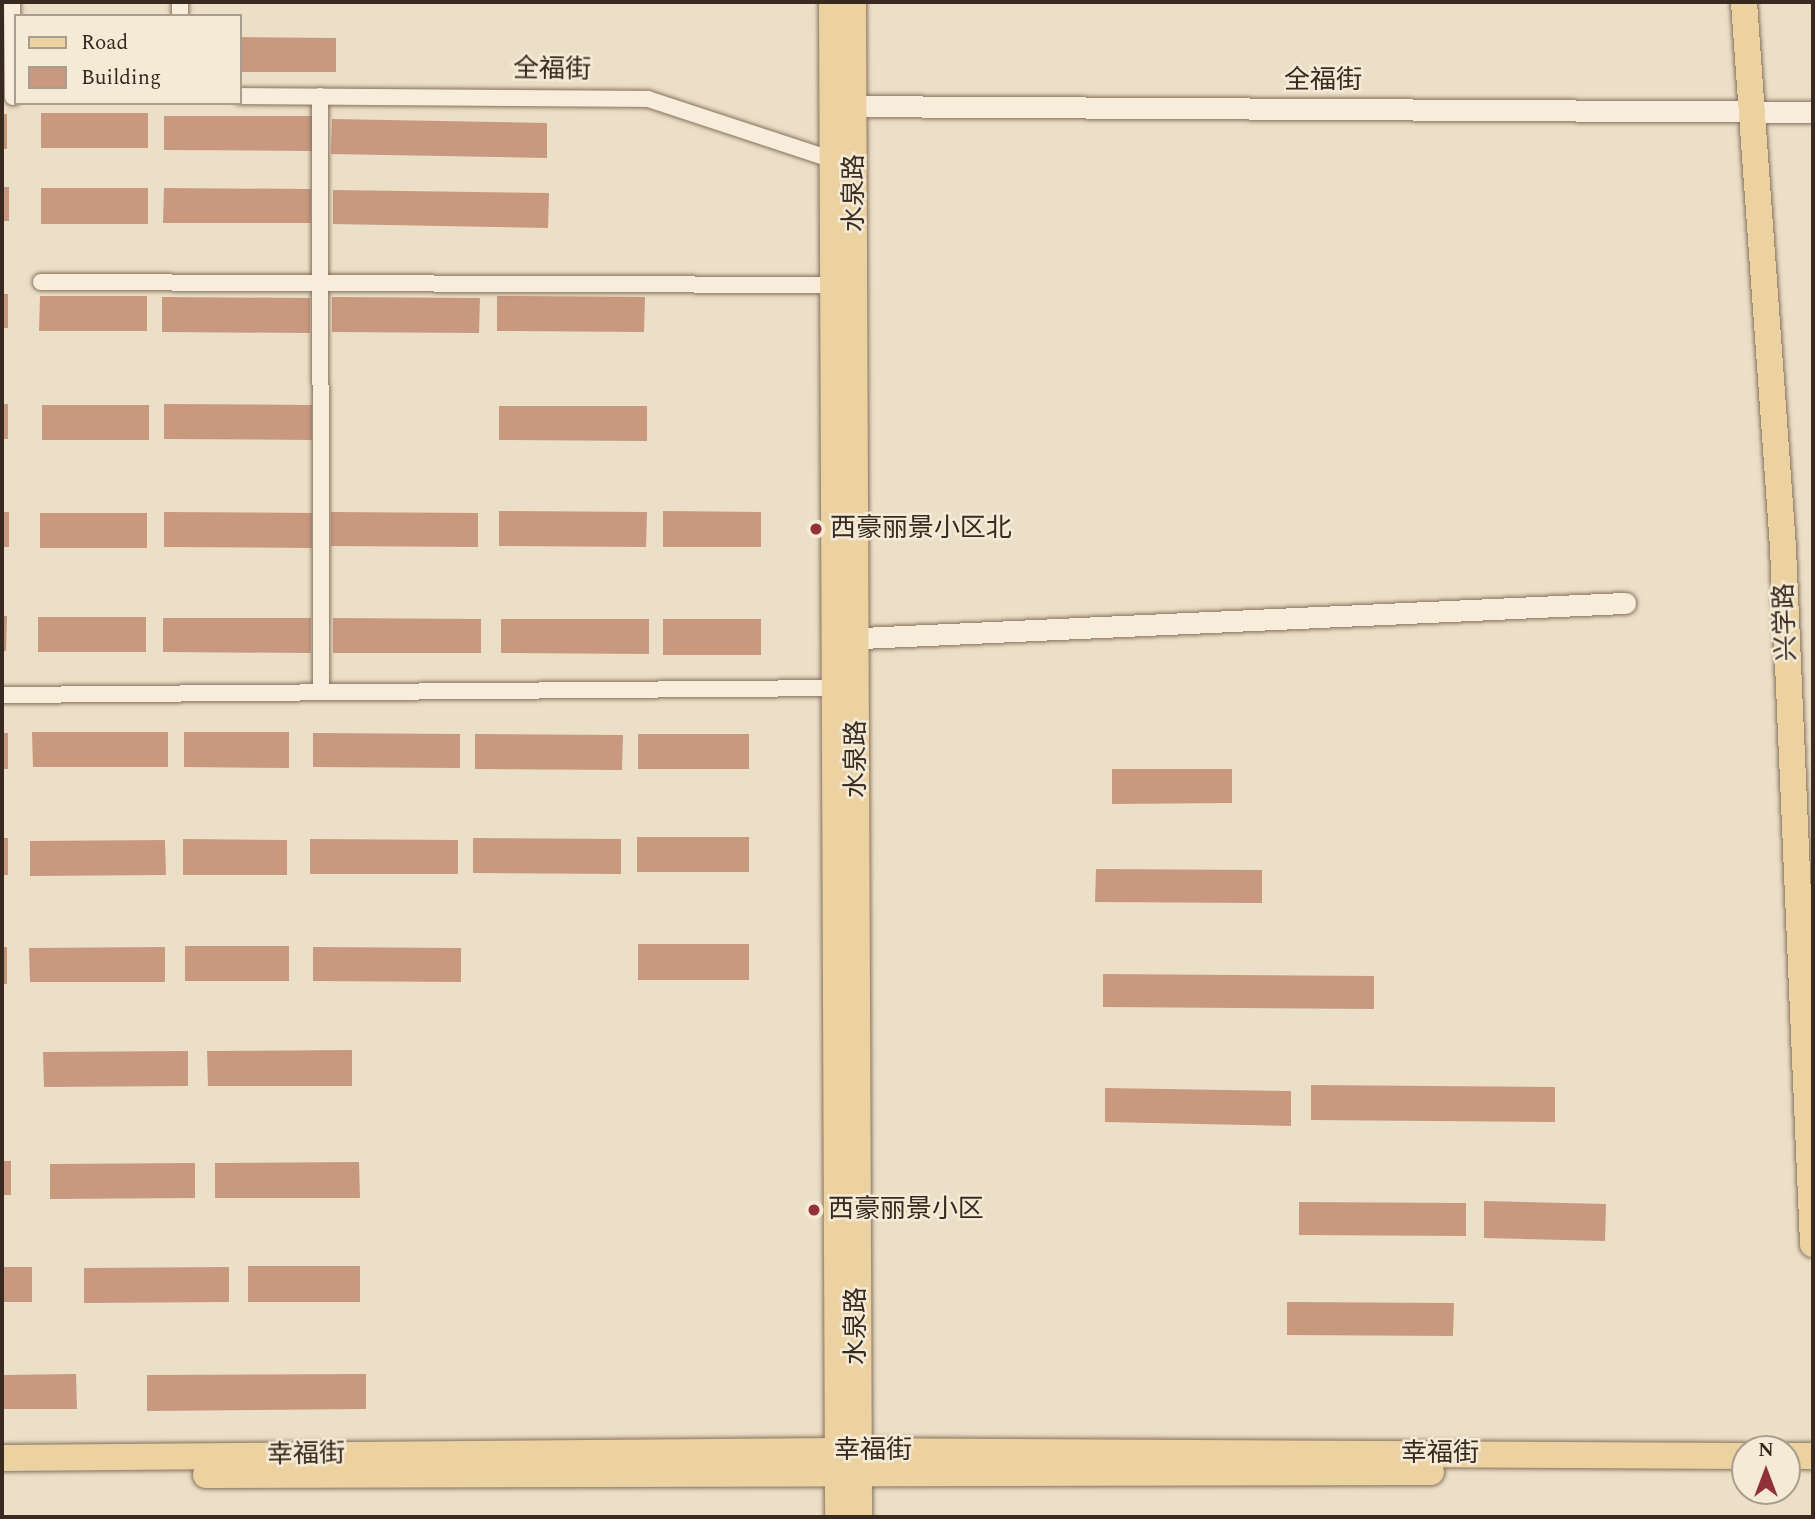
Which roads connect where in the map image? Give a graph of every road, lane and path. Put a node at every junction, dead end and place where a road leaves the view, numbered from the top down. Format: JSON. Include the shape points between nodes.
{"nodes":[{"id":1,"x":12,"y":2,"type":"edge"},
{"id":2,"x":832,"y":2,"type":"edge"},
{"id":3,"x":853,"y":2,"type":"edge"},
{"id":4,"x":1744,"y":2,"type":"edge"},
{"id":5,"x":242,"y":96,"type":"edge"},
{"id":6,"x":320,"y":96,"type":"junction"},
{"id":7,"x":10,"y":97,"type":"edge"},
{"id":8,"x":843,"y":107,"type":"junction"},
{"id":9,"x":1749,"y":111,"type":"junction"},
{"id":10,"x":1813,"y":111,"type":"edge"},
{"id":11,"x":844,"y":162,"type":"junction"},
{"id":12,"x":41,"y":282,"type":"dead end"},
{"id":13,"x":317,"y":282,"type":"junction"},
{"id":14,"x":833,"y":285,"type":"junction"},
{"id":15,"x":1625,"y":603,"type":"dead end"},
{"id":16,"x":846,"y":638,"type":"junction"},
{"id":17,"x":835,"y":688,"type":"junction"},
{"id":18,"x":321,"y":692,"type":"junction"},
{"id":19,"x":2,"y":695,"type":"edge"},
{"id":20,"x":1813,"y":1244,"type":"edge"},
{"id":21,"x":1731,"y":1456,"type":"edge"},
{"id":22,"x":2,"y":1458,"type":"edge"},
{"id":23,"x":848,"y":1461,"type":"junction"},
{"id":24,"x":1731,"y":1473,"type":"edge"},
{"id":25,"x":2,"y":1476,"type":"edge"},
{"id":26,"x":838,"y":1517,"type":"edge"},
{"id":27,"x":859,"y":1517,"type":"edge"}],
"edges":[{"from":1,"to":7,"type":"street"},
{"from":2,"to":8,"type":"main road","name":"水泉路"},
{"from":3,"to":8,"type":"main road","name":"水泉路"},
{"from":4,"to":9,"type":"main road","name":"兴学路"},
{"from":5,"to":6,"type":"street","name":"全福街"},
{"from":6,"to":11,"type":"street","name":"全福街","via":[[648,99]]},
{"from":6,"to":13,"type":"street"},
{"from":8,"to":9,"type":"street","name":"全福街"},
{"from":8,"to":11,"type":"main road","name":"水泉路"},
{"from":9,"to":10,"type":"street","name":"全福街"},
{"from":9,"to":20,"type":"main road","name":"兴学路","via":[[1783,548]]},
{"from":11,"to":14,"type":"main road","name":"水泉路"},
{"from":11,"to":16,"type":"main road","name":"水泉路"},
{"from":12,"to":13,"type":"street"},
{"from":13,"to":14,"type":"street"},
{"from":13,"to":18,"type":"street"},
{"from":14,"to":16,"type":"main road","name":"水泉路"},
{"from":15,"to":16,"type":"street"},
{"from":16,"to":17,"type":"main road","name":"水泉路"},
{"from":16,"to":23,"type":"main road","name":"水泉路"},
{"from":17,"to":18,"type":"street"},
{"from":17,"to":23,"type":"main road","name":"水泉路"},
{"from":18,"to":19,"type":"street"},
{"from":21,"to":23,"type":"main road","name":"幸福街"},
{"from":22,"to":23,"type":"main road","name":"幸福街"},
{"from":23,"to":24,"type":"main road","name":"幸福街"},
{"from":23,"to":25,"type":"main road","name":"幸福街"},
{"from":23,"to":26,"type":"main road","name":"水泉路"},
{"from":23,"to":27,"type":"main road","name":"水泉路"}]}
